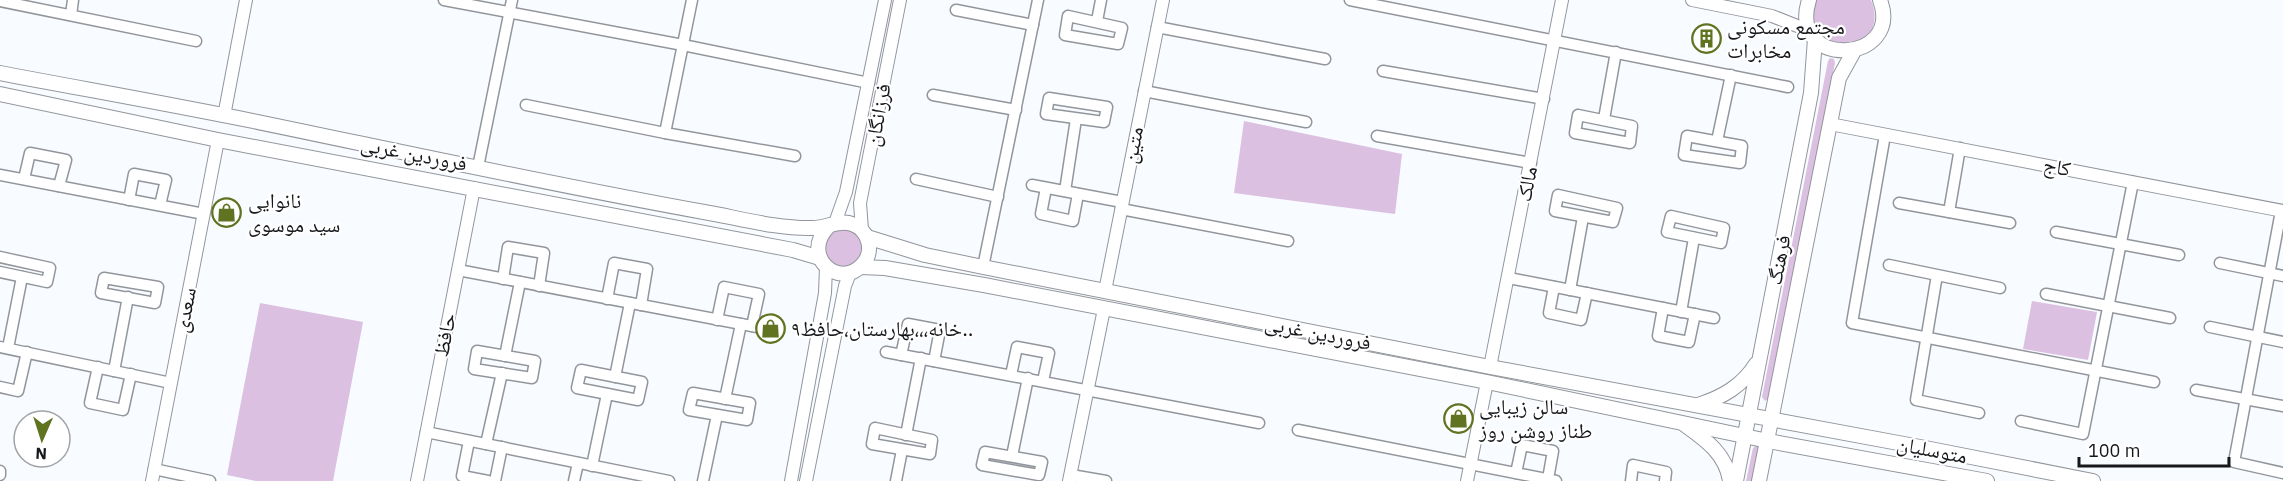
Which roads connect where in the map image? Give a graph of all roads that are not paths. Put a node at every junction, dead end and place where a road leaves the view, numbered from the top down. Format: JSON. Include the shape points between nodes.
{"nodes":[{"id":1,"x":73,"y":0,"type":"edge"},
{"id":2,"x":246,"y":0,"type":"edge"},
{"id":3,"x":444,"y":0,"type":"edge"},
{"id":4,"x":512,"y":0,"type":"edge"},
{"id":5,"x":692,"y":0,"type":"edge"},
{"id":6,"x":885,"y":0,"type":"edge"},
{"id":7,"x":900,"y":0,"type":"edge"},
{"id":8,"x":1038,"y":0,"type":"edge"},
{"id":9,"x":1101,"y":0,"type":"edge"},
{"id":10,"x":1163,"y":0,"type":"edge"},
{"id":11,"x":1350,"y":0,"type":"edge"},
{"id":12,"x":1562,"y":0,"type":"edge"},
{"id":13,"x":1692,"y":0,"type":"edge"},
{"id":14,"x":1809,"y":0,"type":"edge"},
{"id":15,"x":1880,"y":0,"type":"edge"},
{"id":16,"x":0,"y":1,"type":"edge"},
{"id":17,"x":956,"y":10,"type":"dead end"},
{"id":18,"x":509,"y":13,"type":"junction"},
{"id":19,"x":70,"y":15,"type":"junction"},
{"id":20,"x":1097,"y":21,"type":"junction"},
{"id":21,"x":1033,"y":25,"type":"junction"},
{"id":22,"x":1157,"y":27,"type":"junction"},
{"id":23,"x":1813,"y":35,"type":"junction"},
{"id":24,"x":196,"y":41,"type":"dead end"},
{"id":25,"x":1555,"y":41,"type":"junction"},
{"id":26,"x":683,"y":45,"type":"junction"},
{"id":27,"x":1854,"y":51,"type":"junction"},
{"id":28,"x":1616,"y":52,"type":"junction"},
{"id":29,"x":1325,"y":59,"type":"dead end"},
{"id":30,"x":1383,"y":71,"type":"dead end"},
{"id":31,"x":0,"y":73,"type":"edge"},
{"id":32,"x":1731,"y":75,"type":"junction"},
{"id":33,"x":869,"y":82,"type":"junction"},
{"id":34,"x":1788,"y":87,"type":"dead end"},
{"id":35,"x":1144,"y":91,"type":"junction"},
{"id":36,"x":0,"y":94,"type":"edge"},
{"id":37,"x":933,"y":95,"type":"dead end"},
{"id":38,"x":1544,"y":99,"type":"junction"},
{"id":39,"x":525,"y":105,"type":"dead end"},
{"id":40,"x":1016,"y":110,"type":"junction"},
{"id":41,"x":224,"y":116,"type":"junction"},
{"id":42,"x":1076,"y":119,"type":"junction"},
{"id":43,"x":1604,"y":119,"type":"junction"},
{"id":44,"x":1306,"y":122,"type":"dead end"},
{"id":45,"x":1830,"y":124,"type":"junction"},
{"id":46,"x":665,"y":134,"type":"junction"},
{"id":47,"x":1885,"y":135,"type":"junction"},
{"id":48,"x":1377,"y":136,"type":"dead end"},
{"id":49,"x":218,"y":140,"type":"junction"},
{"id":50,"x":1717,"y":141,"type":"junction"},
{"id":51,"x":1960,"y":148,"type":"junction"},
{"id":52,"x":795,"y":156,"type":"dead end"},
{"id":53,"x":1531,"y":163,"type":"junction"},
{"id":54,"x":478,"y":167,"type":"junction"},
{"id":55,"x":0,"y":175,"type":"edge"},
{"id":56,"x":24,"y":179,"type":"junction"},
{"id":57,"x":916,"y":179,"type":"dead end"},
{"id":58,"x":2133,"y":183,"type":"junction"},
{"id":59,"x":1032,"y":185,"type":"dead end"},
{"id":60,"x":59,"y":186,"type":"junction"},
{"id":61,"x":474,"y":188,"type":"junction"},
{"id":62,"x":1046,"y":188,"type":"junction"},
{"id":63,"x":1065,"y":191,"type":"junction"},
{"id":64,"x":1078,"y":194,"type":"junction"},
{"id":65,"x":998,"y":197,"type":"junction"},
{"id":66,"x":129,"y":200,"type":"junction"},
{"id":67,"x":1899,"y":203,"type":"dead end"},
{"id":68,"x":159,"y":206,"type":"junction"},
{"id":69,"x":1121,"y":206,"type":"junction"},
{"id":70,"x":2282,"y":211,"type":"edge"},
{"id":71,"x":1949,"y":212,"type":"junction"},
{"id":72,"x":204,"y":214,"type":"junction"},
{"id":73,"x":1583,"y":217,"type":"junction"},
{"id":74,"x":2010,"y":224,"type":"dead end"},
{"id":75,"x":831,"y":225,"type":"junction"},
{"id":76,"x":2056,"y":232,"type":"dead end"},
{"id":77,"x":865,"y":233,"type":"junction"},
{"id":78,"x":1694,"y":238,"type":"junction"},
{"id":79,"x":1288,"y":241,"type":"dead end"},
{"id":80,"x":2121,"y":244,"type":"junction"},
{"id":81,"x":2179,"y":255,"type":"dead end"},
{"id":82,"x":0,"y":257,"type":"edge"},
{"id":83,"x":823,"y":262,"type":"junction"},
{"id":84,"x":2220,"y":263,"type":"dead end"},
{"id":85,"x":1889,"y":265,"type":"dead end"},
{"id":86,"x":983,"y":267,"type":"junction"},
{"id":87,"x":458,"y":270,"type":"junction"},
{"id":88,"x":855,"y":270,"type":"junction"},
{"id":89,"x":0,"y":272,"type":"edge"},
{"id":90,"x":2270,"y":274,"type":"junction"},
{"id":91,"x":2283,"y":276,"type":"edge"},
{"id":92,"x":22,"y":277,"type":"junction"},
{"id":93,"x":1509,"y":278,"type":"junction"},
{"id":94,"x":503,"y":279,"type":"junction"},
{"id":95,"x":520,"y":282,"type":"junction"},
{"id":96,"x":539,"y":286,"type":"junction"},
{"id":97,"x":1554,"y":287,"type":"junction"},
{"id":98,"x":1570,"y":290,"type":"junction"},
{"id":99,"x":1105,"y":291,"type":"junction"},
{"id":100,"x":1587,"y":293,"type":"junction"},
{"id":101,"x":2046,"y":294,"type":"dead end"},
{"id":102,"x":128,"y":297,"type":"junction"},
{"id":103,"x":607,"y":298,"type":"junction"},
{"id":104,"x":635,"y":304,"type":"junction"},
{"id":105,"x":2109,"y":306,"type":"junction"},
{"id":106,"x":1663,"y":308,"type":"junction"},
{"id":107,"x":1104,"y":309,"type":"junction"},
{"id":108,"x":1681,"y":312,"type":"junction"},
{"id":109,"x":1695,"y":315,"type":"junction"},
{"id":110,"x":1714,"y":318,"type":"dead end"},
{"id":111,"x":2170,"y":318,"type":"dead end"},
{"id":112,"x":717,"y":320,"type":"junction"},
{"id":113,"x":747,"y":325,"type":"junction"},
{"id":114,"x":2210,"y":327,"type":"dead end"},
{"id":115,"x":778,"y":331,"type":"dead end"},
{"id":116,"x":1926,"y":337,"type":"junction"},
{"id":117,"x":2258,"y":338,"type":"junction"},
{"id":118,"x":2283,"y":342,"type":"edge"},
{"id":119,"x":4,"y":347,"type":"edge"},
{"id":120,"x":27,"y":352,"type":"junction"},
{"id":121,"x":886,"y":352,"type":"dead end"},
{"id":122,"x":901,"y":355,"type":"junction"},
{"id":123,"x":505,"y":356,"type":"junction"},
{"id":124,"x":1761,"y":357,"type":"junction"},
{"id":125,"x":921,"y":358,"type":"junction"},
{"id":126,"x":934,"y":361,"type":"junction"},
{"id":127,"x":98,"y":367,"type":"junction"},
{"id":128,"x":1490,"y":368,"type":"junction"},
{"id":129,"x":114,"y":371,"type":"junction"},
{"id":130,"x":2096,"y":371,"type":"junction"},
{"id":131,"x":502,"y":373,"type":"junction"},
{"id":132,"x":131,"y":374,"type":"junction"},
{"id":133,"x":1011,"y":375,"type":"junction"},
{"id":134,"x":615,"y":377,"type":"junction"},
{"id":135,"x":1028,"y":378,"type":"junction"},
{"id":136,"x":1043,"y":381,"type":"junction"},
{"id":137,"x":1488,"y":382,"type":"junction"},
{"id":138,"x":2154,"y":382,"type":"dead end"},
{"id":139,"x":171,"y":383,"type":"junction"},
{"id":140,"x":0,"y":387,"type":"edge"},
{"id":141,"x":1088,"y":389,"type":"junction"},
{"id":142,"x":2196,"y":390,"type":"dead end"},
{"id":143,"x":607,"y":394,"type":"junction"},
{"id":144,"x":725,"y":399,"type":"junction"},
{"id":145,"x":2247,"y":399,"type":"junction"},
{"id":146,"x":1696,"y":406,"type":"junction"},
{"id":147,"x":2283,"y":406,"type":"edge"},
{"id":148,"x":1979,"y":413,"type":"dead end"},
{"id":149,"x":717,"y":415,"type":"junction"},
{"id":150,"x":1749,"y":416,"type":"junction"},
{"id":151,"x":1772,"y":421,"type":"junction"},
{"id":152,"x":2021,"y":421,"type":"dead end"},
{"id":153,"x":1680,"y":422,"type":"junction"},
{"id":154,"x":1259,"y":423,"type":"dead end"},
{"id":155,"x":1298,"y":430,"type":"dead end"},
{"id":156,"x":426,"y":432,"type":"junction"},
{"id":157,"x":906,"y":435,"type":"junction"},
{"id":158,"x":1745,"y":435,"type":"junction"},
{"id":159,"x":469,"y":441,"type":"junction"},
{"id":160,"x":1768,"y":441,"type":"junction"},
{"id":161,"x":486,"y":444,"type":"junction"},
{"id":162,"x":502,"y":447,"type":"junction"},
{"id":163,"x":1920,"y":447,"type":"junction"},
{"id":164,"x":902,"y":450,"type":"junction"},
{"id":165,"x":1012,"y":456,"type":"junction"},
{"id":166,"x":578,"y":463,"type":"junction"},
{"id":167,"x":1471,"y":464,"type":"junction"},
{"id":168,"x":592,"y":466,"type":"junction"},
{"id":169,"x":1918,"y":467,"type":"junction"},
{"id":170,"x":609,"y":469,"type":"junction"},
{"id":171,"x":1516,"y":473,"type":"junction"},
{"id":172,"x":2283,"y":473,"type":"edge"},
{"id":173,"x":153,"y":475,"type":"edge"},
{"id":174,"x":1008,"y":476,"type":"edge"},
{"id":175,"x":1070,"y":478,"type":"edge"},
{"id":176,"x":1552,"y":480,"type":"edge"},
{"id":177,"x":210,"y":481,"type":"edge"},
{"id":178,"x":417,"y":481,"type":"edge"},
{"id":179,"x":488,"y":481,"type":"edge"},
{"id":180,"x":495,"y":481,"type":"edge"},
{"id":181,"x":574,"y":481,"type":"edge"},
{"id":182,"x":606,"y":481,"type":"edge"},
{"id":183,"x":669,"y":481,"type":"edge"},
{"id":184,"x":703,"y":481,"type":"edge"},
{"id":185,"x":791,"y":481,"type":"edge"},
{"id":186,"x":806,"y":481,"type":"edge"},
{"id":187,"x":896,"y":481,"type":"edge"},
{"id":188,"x":1106,"y":481,"type":"edge"},
{"id":189,"x":1467,"y":481,"type":"edge"},
{"id":190,"x":1631,"y":481,"type":"edge"},
{"id":191,"x":1665,"y":481,"type":"edge"},
{"id":192,"x":1730,"y":481,"type":"edge"},
{"id":193,"x":1736,"y":481,"type":"edge"},
{"id":194,"x":1760,"y":481,"type":"edge"},
{"id":195,"x":1987,"y":481,"type":"edge"},
{"id":196,"x":2093,"y":481,"type":"edge"}],
"edges":[{"from":1,"to":19,"type":"street"},
{"from":2,"to":41,"type":"street"},
{"from":3,"to":18,"type":"street"},
{"from":4,"to":18,"type":"street"},
{"from":5,"to":26,"type":"street"},
{"from":6,"to":33,"type":"street","name":"فرزانگان"},
{"from":7,"to":77,"type":"street","name":"فرزانگان","via":[[860,203]]},
{"from":8,"to":21,"type":"street"},
{"from":9,"to":20,"type":"street"},
{"from":10,"to":22,"type":"street","name":"متین"},
{"from":11,"to":25,"type":"street"},
{"from":12,"to":25,"type":"street","name":"مالک"},
{"from":13,"to":23,"type":"street","via":[[1772,16]]},
{"from":14,"to":23,"type":"main road","name":"فرهنگ","via":[[1806,15]]},
{"from":15,"to":27,"type":"main road","via":[[1879,29],[1869,43]]},
{"from":16,"to":19,"type":"street"},
{"from":17,"to":21,"type":"street"},
{"from":18,"to":26,"type":"street"},
{"from":18,"to":54,"type":"street"},
{"from":19,"to":24,"type":"street"},
{"from":20,"to":20,"type":"street","via":[[1068,16],[1065,34],[1118,44],[1122,28]]},
{"from":21,"to":40,"type":"street"},
{"from":22,"to":29,"type":"street"},
{"from":22,"to":35,"type":"street","name":"متین"},
{"from":23,"to":27,"type":"main road","via":[[1829,49]]},
{"from":23,"to":124,"type":"main road","name":"فرهنگ","via":[[1811,93]]},
{"from":25,"to":28,"type":"street"},
{"from":25,"to":38,"type":"street","name":"مالک"},
{"from":26,"to":33,"type":"street"},
{"from":26,"to":46,"type":"street"},
{"from":27,"to":45,"type":"main road","name":"فرهنگ","via":[[1839,78]]},
{"from":28,"to":32,"type":"street"},
{"from":28,"to":43,"type":"street"},
{"from":30,"to":38,"type":"street"},
{"from":31,"to":41,"type":"main road","name":"فروردین غربی"},
{"from":32,"to":34,"type":"street"},
{"from":32,"to":50,"type":"street"},
{"from":33,"to":75,"type":"street","name":"فرزانگان","via":[[846,192]]},
{"from":35,"to":44,"type":"street"},
{"from":35,"to":69,"type":"street","name":"متین"},
{"from":36,"to":49,"type":"main road","name":"فروردین غربی"},
{"from":37,"to":40,"type":"street"},
{"from":38,"to":53,"type":"street","name":"مالک"},
{"from":39,"to":46,"type":"street"},
{"from":40,"to":65,"type":"street"},
{"from":41,"to":54,"type":"main road","name":"فروردین غربی"},
{"from":42,"to":42,"type":"street","via":[[1046,114],[1049,98],[1107,107],[1104,122]]},
{"from":42,"to":63,"type":"street"},
{"from":43,"to":43,"type":"street","via":[[1578,115],[1575,133],[1630,143],[1632,126]]},
{"from":45,"to":47,"type":"street","name":"کاج"},
{"from":45,"to":151,"type":"main road","name":"فرهنگ"},
{"from":46,"to":52,"type":"street"},
{"from":47,"to":51,"type":"street","name":"کاج"},
{"from":47,"to":116,"type":"street","via":[[1852,322]]},
{"from":48,"to":53,"type":"street"},
{"from":49,"to":61,"type":"main road","name":"فروردین غربی"},
{"from":49,"to":72,"type":"street","name":"سعدی"},
{"from":50,"to":50,"type":"street","via":[[1687,136],[1684,155],[1740,163],[1742,146]]},
{"from":51,"to":58,"type":"street","name":"کاج"},
{"from":51,"to":71,"type":"street"},
{"from":53,"to":93,"type":"street","name":"مالک"},
{"from":54,"to":75,"type":"main road","name":"فروردین غربی","via":[[798,228]]},
{"from":55,"to":56,"type":"street"},
{"from":56,"to":60,"type":"street"},
{"from":56,"to":60,"type":"street","via":[[30,153],[66,160]]},
{"from":57,"to":65,"type":"street"},
{"from":58,"to":70,"type":"street","name":"کاج"},
{"from":58,"to":80,"type":"street"},
{"from":59,"to":62,"type":"street"},
{"from":60,"to":66,"type":"street"},
{"from":61,"to":83,"type":"main road","name":"فروردین غربی","via":[[793,250]]},
{"from":61,"to":87,"type":"street","name":"حافظ"},
{"from":62,"to":63,"type":"street"},
{"from":62,"to":64,"type":"street","via":[[1041,214],[1073,221]]},
{"from":63,"to":64,"type":"street"},
{"from":64,"to":69,"type":"street"},
{"from":65,"to":86,"type":"street"},
{"from":66,"to":68,"type":"street"},
{"from":66,"to":68,"type":"street","via":[[134,174],[166,180]]},
{"from":67,"to":71,"type":"street"},
{"from":68,"to":72,"type":"street"},
{"from":69,"to":79,"type":"street"},
{"from":69,"to":99,"type":"street","name":"متین"},
{"from":70,"to":90,"type":"street"},
{"from":71,"to":74,"type":"street"},
{"from":72,"to":139,"type":"street","name":"سعدی"},
{"from":73,"to":73,"type":"street","via":[[1555,211],[1558,195],[1617,208],[1613,222]]},
{"from":73,"to":98,"type":"street"},
{"from":75,"to":77,"type":"main road","via":[[849,223]]},
{"from":75,"to":83,"type":"main road","via":[[819,241]]},
{"from":76,"to":80,"type":"street"},
{"from":77,"to":86,"type":"main road","name":"فروردین غربی","via":[[925,255]]},
{"from":77,"to":88,"type":"main road","via":[[869,253]]},
{"from":78,"to":78,"type":"street","via":[[1667,232],[1671,216],[1724,228],[1721,243]]},
{"from":78,"to":108,"type":"street"},
{"from":80,"to":81,"type":"street"},
{"from":80,"to":105,"type":"street"},
{"from":82,"to":92,"type":"street","via":[[50,267],[47,282]]},
{"from":83,"to":88,"type":"main road","via":[[841,274]]},
{"from":83,"to":185,"type":"street","via":[[825,293]]},
{"from":84,"to":90,"type":"street"},
{"from":85,"to":116,"type":"street","via":[[2000,288],[1937,275]]},
{"from":86,"to":99,"type":"main road","name":"فروردین غربی"},
{"from":87,"to":94,"type":"street"},
{"from":87,"to":156,"type":"street","name":"حافظ"},
{"from":88,"to":107,"type":"main road","name":"فروردین غربی","via":[[885,268]]},
{"from":88,"to":186,"type":"street","via":[[845,286]]},
{"from":89,"to":92,"type":"street"},
{"from":90,"to":91,"type":"street"},
{"from":90,"to":117,"type":"street"},
{"from":92,"to":119,"type":"street"},
{"from":93,"to":97,"type":"street"},
{"from":93,"to":128,"type":"street","name":"مالک"},
{"from":94,"to":95,"type":"street"},
{"from":94,"to":96,"type":"street","via":[[508,247],[544,253]]},
{"from":95,"to":96,"type":"street"},
{"from":95,"to":123,"type":"street"},
{"from":96,"to":103,"type":"street"},
{"from":97,"to":98,"type":"street"},
{"from":97,"to":100,"type":"street","via":[[1549,313],[1581,320]]},
{"from":98,"to":100,"type":"street"},
{"from":99,"to":128,"type":"main road","name":"فروردین غربی"},
{"from":100,"to":106,"type":"street"},
{"from":101,"to":105,"type":"street"},
{"from":102,"to":102,"type":"street","via":[[101,292],[104,278],[158,287],[155,303]]},
{"from":102,"to":129,"type":"street"},
{"from":103,"to":104,"type":"street"},
{"from":103,"to":104,"type":"street","via":[[614,263],[647,269]]},
{"from":104,"to":112,"type":"street"},
{"from":104,"to":134,"type":"street"},
{"from":105,"to":111,"type":"street"},
{"from":105,"to":130,"type":"street"},
{"from":106,"to":108,"type":"street"},
{"from":106,"to":109,"type":"street","via":[[1658,336],[1689,342]]},
{"from":107,"to":137,"type":"main road","name":"فروردین غربی"},
{"from":107,"to":141,"type":"street"},
{"from":108,"to":109,"type":"street"},
{"from":109,"to":110,"type":"street"},
{"from":112,"to":113,"type":"street"},
{"from":112,"to":113,"type":"street","via":[[724,288],[759,294]]},
{"from":113,"to":115,"type":"street"},
{"from":113,"to":144,"type":"street"},
{"from":114,"to":117,"type":"street"},
{"from":116,"to":130,"type":"street"},
{"from":116,"to":148,"type":"street","via":[[1916,400]]},
{"from":117,"to":118,"type":"street"},
{"from":117,"to":145,"type":"street"},
{"from":119,"to":120,"type":"street"},
{"from":120,"to":127,"type":"street"},
{"from":120,"to":140,"type":"street","via":[[18,391]]},
{"from":121,"to":122,"type":"street"},
{"from":122,"to":125,"type":"street"},
{"from":122,"to":126,"type":"street","via":[[908,324],[940,330]]},
{"from":123,"to":131,"type":"street","via":[[477,351],[474,369]]},
{"from":123,"to":131,"type":"street","via":[[535,361],[532,378]]},
{"from":124,"to":146,"type":"main road","via":[[1747,378],[1732,390]]},
{"from":124,"to":150,"type":"main road","name":"فرهنگ"},
{"from":125,"to":126,"type":"street"},
{"from":125,"to":157,"type":"street"},
{"from":126,"to":133,"type":"street"},
{"from":127,"to":129,"type":"street"},
{"from":127,"to":132,"type":"street","via":[[90,403],[123,410]]},
{"from":128,"to":146,"type":"main road","name":"فروردین غربی"},
{"from":129,"to":132,"type":"street"},
{"from":130,"to":138,"type":"street"},
{"from":130,"to":152,"type":"street","via":[[2084,434]]},
{"from":131,"to":161,"type":"street"},
{"from":132,"to":139,"type":"street"},
{"from":133,"to":135,"type":"street"},
{"from":133,"to":136,"type":"street","via":[[1017,347],[1049,353]]},
{"from":134,"to":143,"type":"street","via":[[642,382],[638,400]]},
{"from":134,"to":143,"type":"street","via":[[581,370],[577,388]]},
{"from":135,"to":136,"type":"street"},
{"from":135,"to":165,"type":"street"},
{"from":136,"to":141,"type":"street"},
{"from":137,"to":153,"type":"main road","name":"فروردین غربی"},
{"from":137,"to":167,"type":"street"},
{"from":139,"to":173,"type":"street","name":"سعدی"},
{"from":141,"to":154,"type":"street"},
{"from":141,"to":175,"type":"street"},
{"from":142,"to":145,"type":"street"},
{"from":143,"to":168,"type":"street"},
{"from":144,"to":149,"type":"street","via":[[750,403],[747,420]]},
{"from":144,"to":149,"type":"street","via":[[693,393],[690,410]]},
{"from":145,"to":147,"type":"street"},
{"from":145,"to":172,"type":"street","via":[[2234,462]]},
{"from":146,"to":150,"type":"main road","name":"فروردین غربی"},
{"from":149,"to":184,"type":"street"},
{"from":150,"to":151,"type":"main road","name":"فروردین غربی"},
{"from":150,"to":158,"type":"main road","name":"فرهنگ"},
{"from":151,"to":160,"type":"main road","name":"فرهنگ"},
{"from":151,"to":163,"type":"main road","name":"متوسلیان"},
{"from":153,"to":158,"type":"main road","name":"فروردین غربی"},
{"from":153,"to":192,"type":"main road","via":[[1719,454],[1728,468]]},
{"from":155,"to":167,"type":"street"},
{"from":156,"to":159,"type":"street"},
{"from":156,"to":178,"type":"street","name":"حافظ"},
{"from":157,"to":164,"type":"street","via":[[933,441],[929,455]]},
{"from":157,"to":164,"type":"street","via":[[875,428],[871,443]]},
{"from":158,"to":160,"type":"main road","name":"فروردین غربی"},
{"from":158,"to":193,"type":"main road","name":"فرهنگ"},
{"from":159,"to":161,"type":"street"},
{"from":159,"to":179,"type":"street","via":[[462,476]]},
{"from":160,"to":169,"type":"main road","name":"متوسلیان"},
{"from":160,"to":194,"type":"main road","name":"فرهنگ"},
{"from":161,"to":162,"type":"street"},
{"from":162,"to":166,"type":"street"},
{"from":162,"to":180,"type":"street"},
{"from":163,"to":169,"type":"main road"},
{"from":163,"to":196,"type":"main road","name":"متوسلیان"},
{"from":164,"to":187,"type":"street"},
{"from":165,"to":174,"type":"street","via":[[985,452],[982,464]]},
{"from":165,"to":174,"type":"street","via":[[1042,463],[1039,476]]},
{"from":166,"to":168,"type":"street"},
{"from":166,"to":181,"type":"street"},
{"from":167,"to":171,"type":"street"},
{"from":167,"to":189,"type":"street"},
{"from":168,"to":170,"type":"street"},
{"from":169,"to":195,"type":"main road","name":"متوسلیان"},
{"from":170,"to":182,"type":"street"},
{"from":170,"to":183,"type":"street"},
{"from":171,"to":176,"type":"street"},
{"from":171,"to":176,"type":"street","via":[[1522,445],[1553,452]]},
{"from":173,"to":177,"type":"street"},
{"from":175,"to":188,"type":"street"},
{"from":190,"to":191,"type":"street","via":[[1633,465],[1666,472]]}]}
